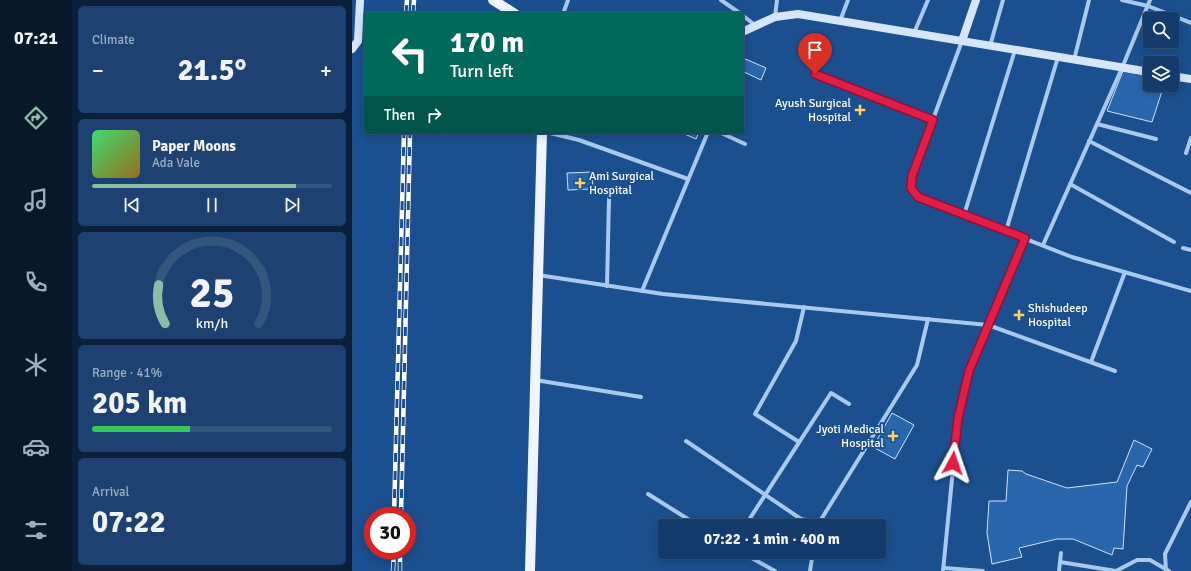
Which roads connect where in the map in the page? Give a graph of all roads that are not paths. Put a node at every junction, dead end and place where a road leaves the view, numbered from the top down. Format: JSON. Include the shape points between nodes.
{"nodes":[{"id":1,"x":360,"y":0,"type":"edge"},
{"id":2,"x":493,"y":0,"type":"edge"},
{"id":3,"x":568,"y":0,"type":"edge"},
{"id":4,"x":721,"y":0,"type":"edge"},
{"id":5,"x":777,"y":0,"type":"edge"},
{"id":6,"x":848,"y":0,"type":"edge"},
{"id":7,"x":928,"y":0,"type":"edge"},
{"id":8,"x":976,"y":0,"type":"edge"},
{"id":9,"x":1003,"y":0,"type":"edge"},
{"id":10,"x":1089,"y":0,"type":"edge"},
{"id":11,"x":1122,"y":0,"type":"edge"},
{"id":12,"x":1150,"y":0,"type":"edge"},
{"id":13,"x":1148,"y":6,"type":"junction"},
{"id":14,"x":512,"y":12,"type":"edge"},
{"id":15,"x":564,"y":12,"type":"edge"},
{"id":16,"x":737,"y":12,"type":"edge"},
{"id":17,"x":744,"y":17,"type":"edge"},
{"id":18,"x":775,"y":17,"type":"junction"},
{"id":19,"x":840,"y":21,"type":"junction"},
{"id":20,"x":1191,"y":23,"type":"edge"},
{"id":21,"x":755,"y":25,"type":"junction"},
{"id":22,"x":744,"y":31,"type":"edge"},
{"id":23,"x":914,"y":33,"type":"junction"},
{"id":24,"x":962,"y":41,"type":"junction"},
{"id":25,"x":990,"y":46,"type":"junction"},
{"id":26,"x":352,"y":49,"type":"edge"},
{"id":27,"x":1015,"y":50,"type":"junction"},
{"id":28,"x":1058,"y":57,"type":"junction"},
{"id":29,"x":1074,"y":60,"type":"junction"},
{"id":30,"x":1122,"y":68,"type":"junction"},
{"id":31,"x":1143,"y":71,"type":"edge"},
{"id":32,"x":815,"y":74,"type":"dead end"},
{"id":33,"x":1179,"y":77,"type":"edge"},
{"id":34,"x":1191,"y":79,"type":"edge"},
{"id":35,"x":933,"y":120,"type":"junction"},
{"id":36,"x":1097,"y":124,"type":"junction"},
{"id":37,"x":542,"y":134,"type":"edge"},
{"id":38,"x":554,"y":134,"type":"edge"},
{"id":39,"x":707,"y":134,"type":"edge"},
{"id":40,"x":723,"y":134,"type":"edge"},
{"id":41,"x":1191,"y":138,"type":"edge"},
{"id":42,"x":1156,"y":139,"type":"dead end"},
{"id":43,"x":1090,"y":141,"type":"junction"},
{"id":44,"x":745,"y":144,"type":"dead end"},
{"id":45,"x":1186,"y":153,"type":"dead end"},
{"id":46,"x":688,"y":180,"type":"junction"},
{"id":47,"x":1070,"y":184,"type":"junction"},
{"id":48,"x":1191,"y":193,"type":"edge"},
{"id":49,"x":610,"y":199,"type":"dead end"},
{"id":50,"x":964,"y":215,"type":"junction"},
{"id":51,"x":1006,"y":231,"type":"junction"},
{"id":52,"x":1025,"y":238,"type":"junction"},
{"id":53,"x":1174,"y":242,"type":"dead end"},
{"id":54,"x":1043,"y":245,"type":"junction"},
{"id":55,"x":1182,"y":248,"type":"dead end"},
{"id":56,"x":1191,"y":250,"type":"edge"},
{"id":57,"x":1125,"y":272,"type":"junction"},
{"id":58,"x":538,"y":275,"type":"junction"},
{"id":59,"x":607,"y":286,"type":"junction"},
{"id":60,"x":642,"y":291,"type":"junction"},
{"id":61,"x":1191,"y":291,"type":"edge"},
{"id":62,"x":804,"y":307,"type":"junction"},
{"id":63,"x":928,"y":319,"type":"junction"},
{"id":64,"x":988,"y":325,"type":"junction"},
{"id":65,"x":1091,"y":362,"type":"junction"},
{"id":66,"x":1115,"y":371,"type":"dead end"},
{"id":67,"x":535,"y":380,"type":"junction"},
{"id":68,"x":641,"y":397,"type":"dead end"},
{"id":69,"x":850,"y":404,"type":"dead end"},
{"id":70,"x":686,"y":441,"type":"dead end"},
{"id":71,"x":799,"y":442,"type":"junction"},
{"id":72,"x":648,"y":494,"type":"dead end"},
{"id":73,"x":765,"y":495,"type":"junction"},
{"id":74,"x":1191,"y":502,"type":"edge"},
{"id":75,"x":688,"y":519,"type":"edge"},
{"id":76,"x":750,"y":519,"type":"edge"},
{"id":77,"x":801,"y":519,"type":"edge"},
{"id":78,"x":820,"y":519,"type":"edge"},
{"id":79,"x":1061,"y":553,"type":"dead end"},
{"id":80,"x":754,"y":559,"type":"edge"},
{"id":81,"x":812,"y":559,"type":"edge"},
{"id":82,"x":1060,"y":562,"type":"junction"},
{"id":83,"x":765,"y":565,"type":"junction"},
{"id":84,"x":944,"y":569,"type":"edge"},
{"id":85,"x":530,"y":571,"type":"edge"},
{"id":86,"x":764,"y":571,"type":"edge"},
{"id":87,"x":775,"y":571,"type":"edge"},
{"id":88,"x":810,"y":571,"type":"edge"},
{"id":89,"x":983,"y":571,"type":"edge"},
{"id":90,"x":1059,"y":571,"type":"edge"},
{"id":91,"x":1167,"y":571,"type":"edge"}],
"edges":[{"from":1,"to":26,"type":"street","via":[[358,41]]},
{"from":2,"to":14,"type":"main road"},
{"from":3,"to":15,"type":"street"},
{"from":4,"to":16,"type":"street"},
{"from":5,"to":18,"type":"street"},
{"from":6,"to":19,"type":"street"},
{"from":7,"to":23,"type":"street"},
{"from":8,"to":24,"type":"street"},
{"from":9,"to":25,"type":"street"},
{"from":10,"to":29,"type":"street"},
{"from":11,"to":13,"type":"street"},
{"from":12,"to":13,"type":"street"},
{"from":13,"to":20,"type":"street"},
{"from":13,"to":30,"type":"street"},
{"from":17,"to":21,"type":"street"},
{"from":18,"to":19,"type":"street","via":[[798,14]]},
{"from":18,"to":21,"type":"street"},
{"from":19,"to":23,"type":"street"},
{"from":21,"to":22,"type":"street"},
{"from":23,"to":24,"type":"street"},
{"from":24,"to":25,"type":"street"},
{"from":24,"to":35,"type":"street"},
{"from":25,"to":27,"type":"street"},
{"from":27,"to":28,"type":"street"},
{"from":27,"to":50,"type":"street"},
{"from":28,"to":29,"type":"street"},
{"from":28,"to":51,"type":"street"},
{"from":29,"to":30,"type":"street"},
{"from":30,"to":31,"type":"street"},
{"from":30,"to":36,"type":"street"},
{"from":32,"to":35,"type":"street"},
{"from":33,"to":34,"type":"street"},
{"from":35,"to":50,"type":"street","via":[[912,176],[911,188],[918,197]]},
{"from":36,"to":42,"type":"street"},
{"from":36,"to":43,"type":"street"},
{"from":37,"to":58,"type":"main road"},
{"from":38,"to":46,"type":"street","via":[[579,140]]},
{"from":39,"to":46,"type":"street"},
{"from":40,"to":44,"type":"street"},
{"from":41,"to":45,"type":"street"},
{"from":43,"to":47,"type":"street"},
{"from":43,"to":48,"type":"street"},
{"from":46,"to":60,"type":"street"},
{"from":47,"to":53,"type":"street"},
{"from":47,"to":54,"type":"street"},
{"from":49,"to":59,"type":"street"},
{"from":50,"to":51,"type":"street"},
{"from":51,"to":52,"type":"street"},
{"from":52,"to":54,"type":"street"},
{"from":52,"to":64,"type":"street"},
{"from":54,"to":57,"type":"street","via":[[1072,257]]},
{"from":55,"to":56,"type":"street"},
{"from":57,"to":61,"type":"street"},
{"from":57,"to":65,"type":"street"},
{"from":58,"to":59,"type":"street"},
{"from":58,"to":67,"type":"main road"},
{"from":59,"to":60,"type":"street"},
{"from":60,"to":62,"type":"street"},
{"from":62,"to":63,"type":"street"},
{"from":62,"to":71,"type":"street","via":[[796,341],[755,414]]},
{"from":63,"to":64,"type":"street"},
{"from":63,"to":78,"type":"street","via":[[917,365]]},
{"from":64,"to":65,"type":"street"},
{"from":64,"to":84,"type":"street","via":[[969,371],[958,418]]},
{"from":65,"to":66,"type":"street"},
{"from":67,"to":68,"type":"street"},
{"from":67,"to":85,"type":"main road"},
{"from":69,"to":71,"type":"street","via":[[831,393]]},
{"from":70,"to":73,"type":"street"},
{"from":71,"to":73,"type":"street"},
{"from":72,"to":75,"type":"street"},
{"from":73,"to":76,"type":"street"},
{"from":73,"to":77,"type":"street"},
{"from":74,"to":91,"type":"street","via":[[1165,554]]},
{"from":79,"to":82,"type":"street"},
{"from":80,"to":83,"type":"street"},
{"from":81,"to":88,"type":"street"},
{"from":82,"to":90,"type":"street"},
{"from":82,"to":91,"type":"street","via":[[1116,571],[1137,560],[1150,560]]},
{"from":83,"to":86,"type":"street"},
{"from":83,"to":87,"type":"street"},
{"from":84,"to":89,"type":"street"}]}
